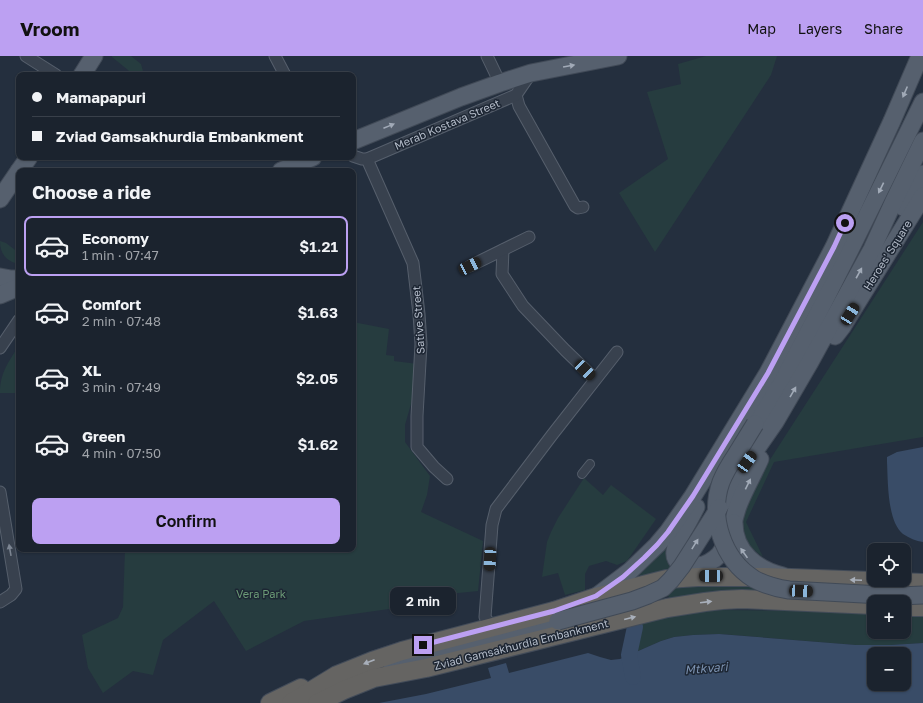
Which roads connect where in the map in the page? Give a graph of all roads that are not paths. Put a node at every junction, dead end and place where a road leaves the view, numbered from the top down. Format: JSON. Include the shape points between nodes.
{"nodes":[{"id":1,"x":26,"y":56,"type":"edge"},
{"id":2,"x":94,"y":56,"type":"edge"},
{"id":3,"x":275,"y":56,"type":"edge"},
{"id":4,"x":487,"y":56,"type":"edge"},
{"id":5,"x":618,"y":56,"type":"edge"},
{"id":6,"x":920,"y":56,"type":"edge"},
{"id":7,"x":51,"y":72,"type":"edge"},
{"id":8,"x":84,"y":72,"type":"edge"},
{"id":9,"x":283,"y":72,"type":"edge"},
{"id":10,"x":531,"y":73,"type":"junction"},
{"id":11,"x":500,"y":82,"type":"junction"},
{"id":12,"x":516,"y":95,"type":"junction"},
{"id":13,"x":923,"y":102,"type":"edge"},
{"id":14,"x":356,"y":140,"type":"edge"},
{"id":15,"x":923,"y":141,"type":"edge"},
{"id":16,"x":356,"y":157,"type":"edge"},
{"id":17,"x":367,"y":159,"type":"junction"},
{"id":18,"x":306,"y":160,"type":"edge"},
{"id":19,"x":288,"y":168,"type":"edge"},
{"id":20,"x":923,"y":174,"type":"edge"},
{"id":21,"x":16,"y":175,"type":"edge"},
{"id":22,"x":923,"y":196,"type":"edge"},
{"id":23,"x":0,"y":199,"type":"edge"},
{"id":24,"x":582,"y":208,"type":"dead end"},
{"id":25,"x":529,"y":237,"type":"dead end"},
{"id":26,"x":852,"y":246,"type":"junction"},
{"id":27,"x":834,"y":247,"type":"junction"},
{"id":28,"x":872,"y":249,"type":"junction"},
{"id":29,"x":503,"y":250,"type":"junction"},
{"id":30,"x":470,"y":266,"type":"dead end"},
{"id":31,"x":0,"y":277,"type":"edge"},
{"id":32,"x":16,"y":279,"type":"edge"},
{"id":33,"x":16,"y":288,"type":"edge"},
{"id":34,"x":0,"y":295,"type":"edge"},
{"id":35,"x":816,"y":297,"type":"junction"},
{"id":36,"x":16,"y":324,"type":"edge"},
{"id":37,"x":786,"y":340,"type":"junction"},
{"id":38,"x":0,"y":348,"type":"edge"},
{"id":39,"x":617,"y":352,"type":"dead end"},
{"id":40,"x":802,"y":360,"type":"junction"},
{"id":41,"x":595,"y":379,"type":"junction"},
{"id":42,"x":776,"y":422,"type":"junction"},
{"id":43,"x":590,"y":464,"type":"dead end"},
{"id":44,"x":711,"y":468,"type":"junction"},
{"id":45,"x":582,"y":474,"type":"dead end"},
{"id":46,"x":447,"y":479,"type":"dead end"},
{"id":47,"x":0,"y":492,"type":"edge"},
{"id":48,"x":1,"y":506,"type":"edge"},
{"id":49,"x":734,"y":520,"type":"junction"},
{"id":50,"x":789,"y":578,"type":"junction"},
{"id":51,"x":923,"y":583,"type":"edge"},
{"id":52,"x":923,"y":595,"type":"edge"},
{"id":53,"x":596,"y":596,"type":"junction"},
{"id":54,"x":0,"y":602,"type":"edge"},
{"id":55,"x":867,"y":606,"type":"edge"},
{"id":56,"x":911,"y":607,"type":"edge"},
{"id":57,"x":923,"y":607,"type":"edge"},
{"id":58,"x":491,"y":626,"type":"junction"},
{"id":59,"x":337,"y":675,"type":"junction"},
{"id":60,"x":374,"y":678,"type":"junction"},
{"id":61,"x":270,"y":703,"type":"edge"},
{"id":62,"x":291,"y":703,"type":"edge"},
{"id":63,"x":317,"y":703,"type":"edge"}],
"edges":[{"from":1,"to":7,"type":"street"},
{"from":2,"to":8,"type":"main road"},
{"from":3,"to":9,"type":"street"},
{"from":4,"to":11,"type":"street"},
{"from":10,"to":5,"type":"main road","name":"Merab Kostava Street","one_way":true},
{"from":6,"to":27,"type":"main road","one_way":true},
{"from":10,"to":11,"type":"main road","name":"Merab Kostava Street"},
{"from":10,"to":12,"type":"street"},
{"from":14,"to":11,"type":"main road","name":"Merab Kostava Street","one_way":true},
{"from":12,"to":17,"type":"street","name":"Merab Kostava Street"},
{"from":12,"to":24,"type":"street","via":[[518,106],[575,206]]},
{"from":13,"to":26,"type":"main road","one_way":true},
{"from":15,"to":28,"type":"main road","name":"Heroes' Square"},
{"from":16,"to":17,"type":"street"},
{"from":17,"to":46,"type":"street","name":"Sative Street","via":[[413,263],[421,344],[417,447]]},
{"from":18,"to":19,"type":"main road"},
{"from":20,"to":28,"type":"main road","name":"Heroes' Square","via":[[908,200]]},
{"from":21,"to":23,"type":"main road"},
{"from":22,"to":40,"type":"main road","name":"Heroes' Square","via":[[842,327],[829,343]]},
{"from":25,"to":29,"type":"street"},
{"from":26,"to":35,"type":"main road"},
{"from":26,"to":40,"type":"main road"},
{"from":27,"to":35,"type":"main road"},
{"from":27,"to":37,"type":"main road"},
{"from":40,"to":28,"type":"main road","name":"Heroes' Square","one_way":true},
{"from":29,"to":30,"type":"street"},
{"from":29,"to":41,"type":"street","via":[[502,274],[523,306]]},
{"from":31,"to":32,"type":"main road"},
{"from":33,"to":34,"type":"main road"},
{"from":35,"to":37,"type":"main road"},
{"from":35,"to":40,"type":"main road"},
{"from":36,"to":38,"type":"street"},
{"from":37,"to":44,"type":"main road"},
{"from":39,"to":41,"type":"street"},
{"from":42,"to":40,"type":"main road","one_way":true},
{"from":40,"to":52,"type":"main road","bridge":true,"via":[[755,424],[724,475],[717,500],[717,515],[721,536],[727,549],[736,563],[753,578],[777,589]]},
{"from":41,"to":58,"type":"street","via":[[496,509],[492,525],[485,605],[485,617]]},
{"from":49,"to":42,"type":"main road","one_way":true},
{"from":60,"to":42,"type":"main road","name":"Zviad Gamsakhurdia Embankment","one_way":true,"bridge":true,"via":[[436,653],[632,601],[663,588],[682,566],[747,462]]},
{"from":43,"to":45,"type":"street"},
{"from":44,"to":49,"type":"main road","via":[[699,501],[676,546],[677,562],[693,567],[713,560],[725,548]]},
{"from":44,"to":53,"type":"main road","via":[[657,545],[626,574]]},
{"from":47,"to":48,"type":"street"},
{"from":54,"to":48,"type":"street","one_way":true,"via":[[16,589]]},
{"from":50,"to":49,"type":"main road","one_way":true,"via":[[763,569],[750,560],[736,540]]},
{"from":51,"to":50,"type":"highway","name":"Zviad Gamsakhurdia Embankment","one_way":true},
{"from":50,"to":53,"type":"highway","name":"Zviad Gamsakhurdia Embankment","via":[[698,576],[653,582]]},
{"from":53,"to":58,"type":"highway","name":"Zviad Gamsakhurdia Embankment","via":[[554,611]]},
{"from":60,"to":55,"type":"highway","name":"Zviad Gamsakhurdia Embankment","one_way":true,"via":[[690,604],[742,599]]},
{"from":56,"to":57,"type":"highway"},
{"from":58,"to":59,"type":"highway","name":"Zviad Gamsakhurdia Embankment","one_way":true,"via":[[402,651]]},
{"from":59,"to":61,"type":"highway","via":[[308,684]]},
{"from":59,"to":62,"type":"highway","name":"Zviad Gamsakhurdia Embankment"},
{"from":60,"to":63,"type":"highway","name":"Zviad Gamsakhurdia Embankment"}]}
